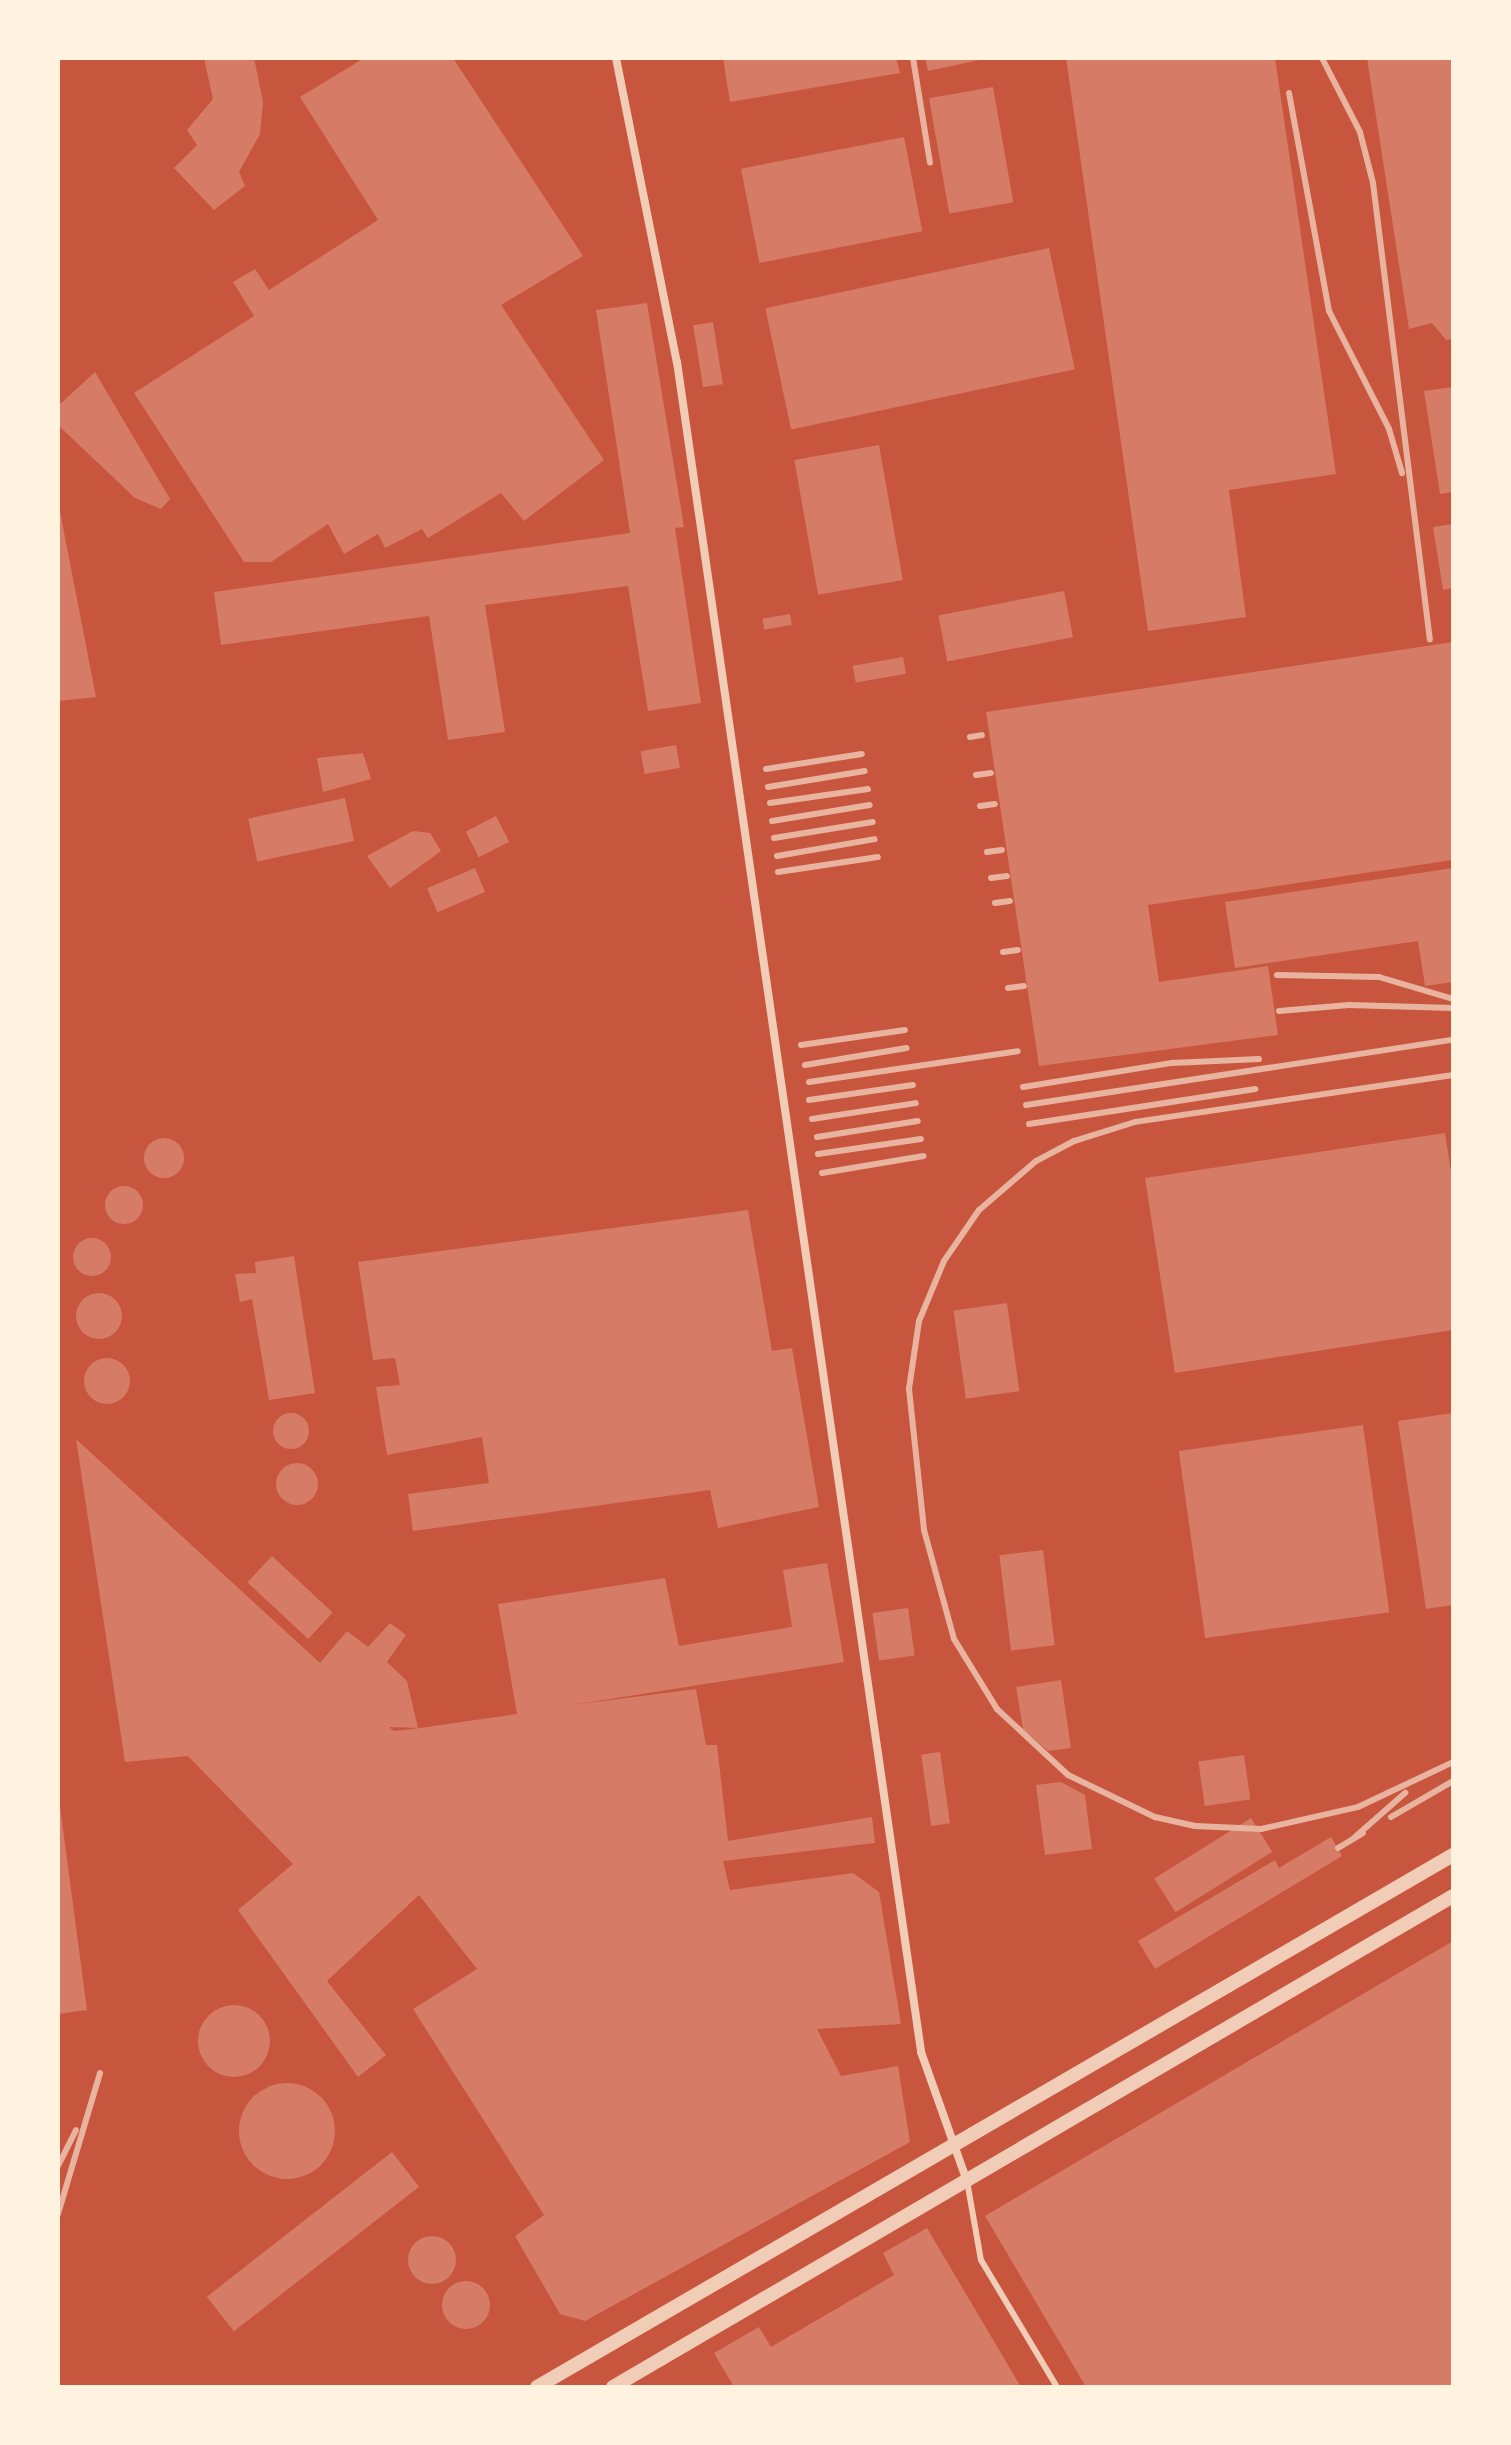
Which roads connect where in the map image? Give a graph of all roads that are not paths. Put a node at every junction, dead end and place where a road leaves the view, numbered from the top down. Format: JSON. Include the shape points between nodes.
{"nodes":[{"id":1,"x":616,"y":58,"type":"edge"},
{"id":2,"x":1453,"y":1855,"type":"edge"},
{"id":3,"x":1453,"y":1896,"type":"edge"},
{"id":4,"x":953,"y":2147,"type":"junction"},
{"id":5,"x":967,"y":2181,"type":"junction"},
{"id":6,"x":537,"y":2387,"type":"edge"},
{"id":7,"x":613,"y":2387,"type":"edge"},
{"id":8,"x":1057,"y":2387,"type":"edge"}],
"edges":[{"from":1,"to":4,"type":"street","via":[[677,362],[921,2052]]},
{"from":2,"to":4,"type":"street"},
{"from":3,"to":5,"type":"street"},
{"from":4,"to":5,"type":"street"},
{"from":4,"to":6,"type":"street"},
{"from":5,"to":7,"type":"street"},
{"from":5,"to":8,"type":"lane","via":[[981,2260]]}]}
